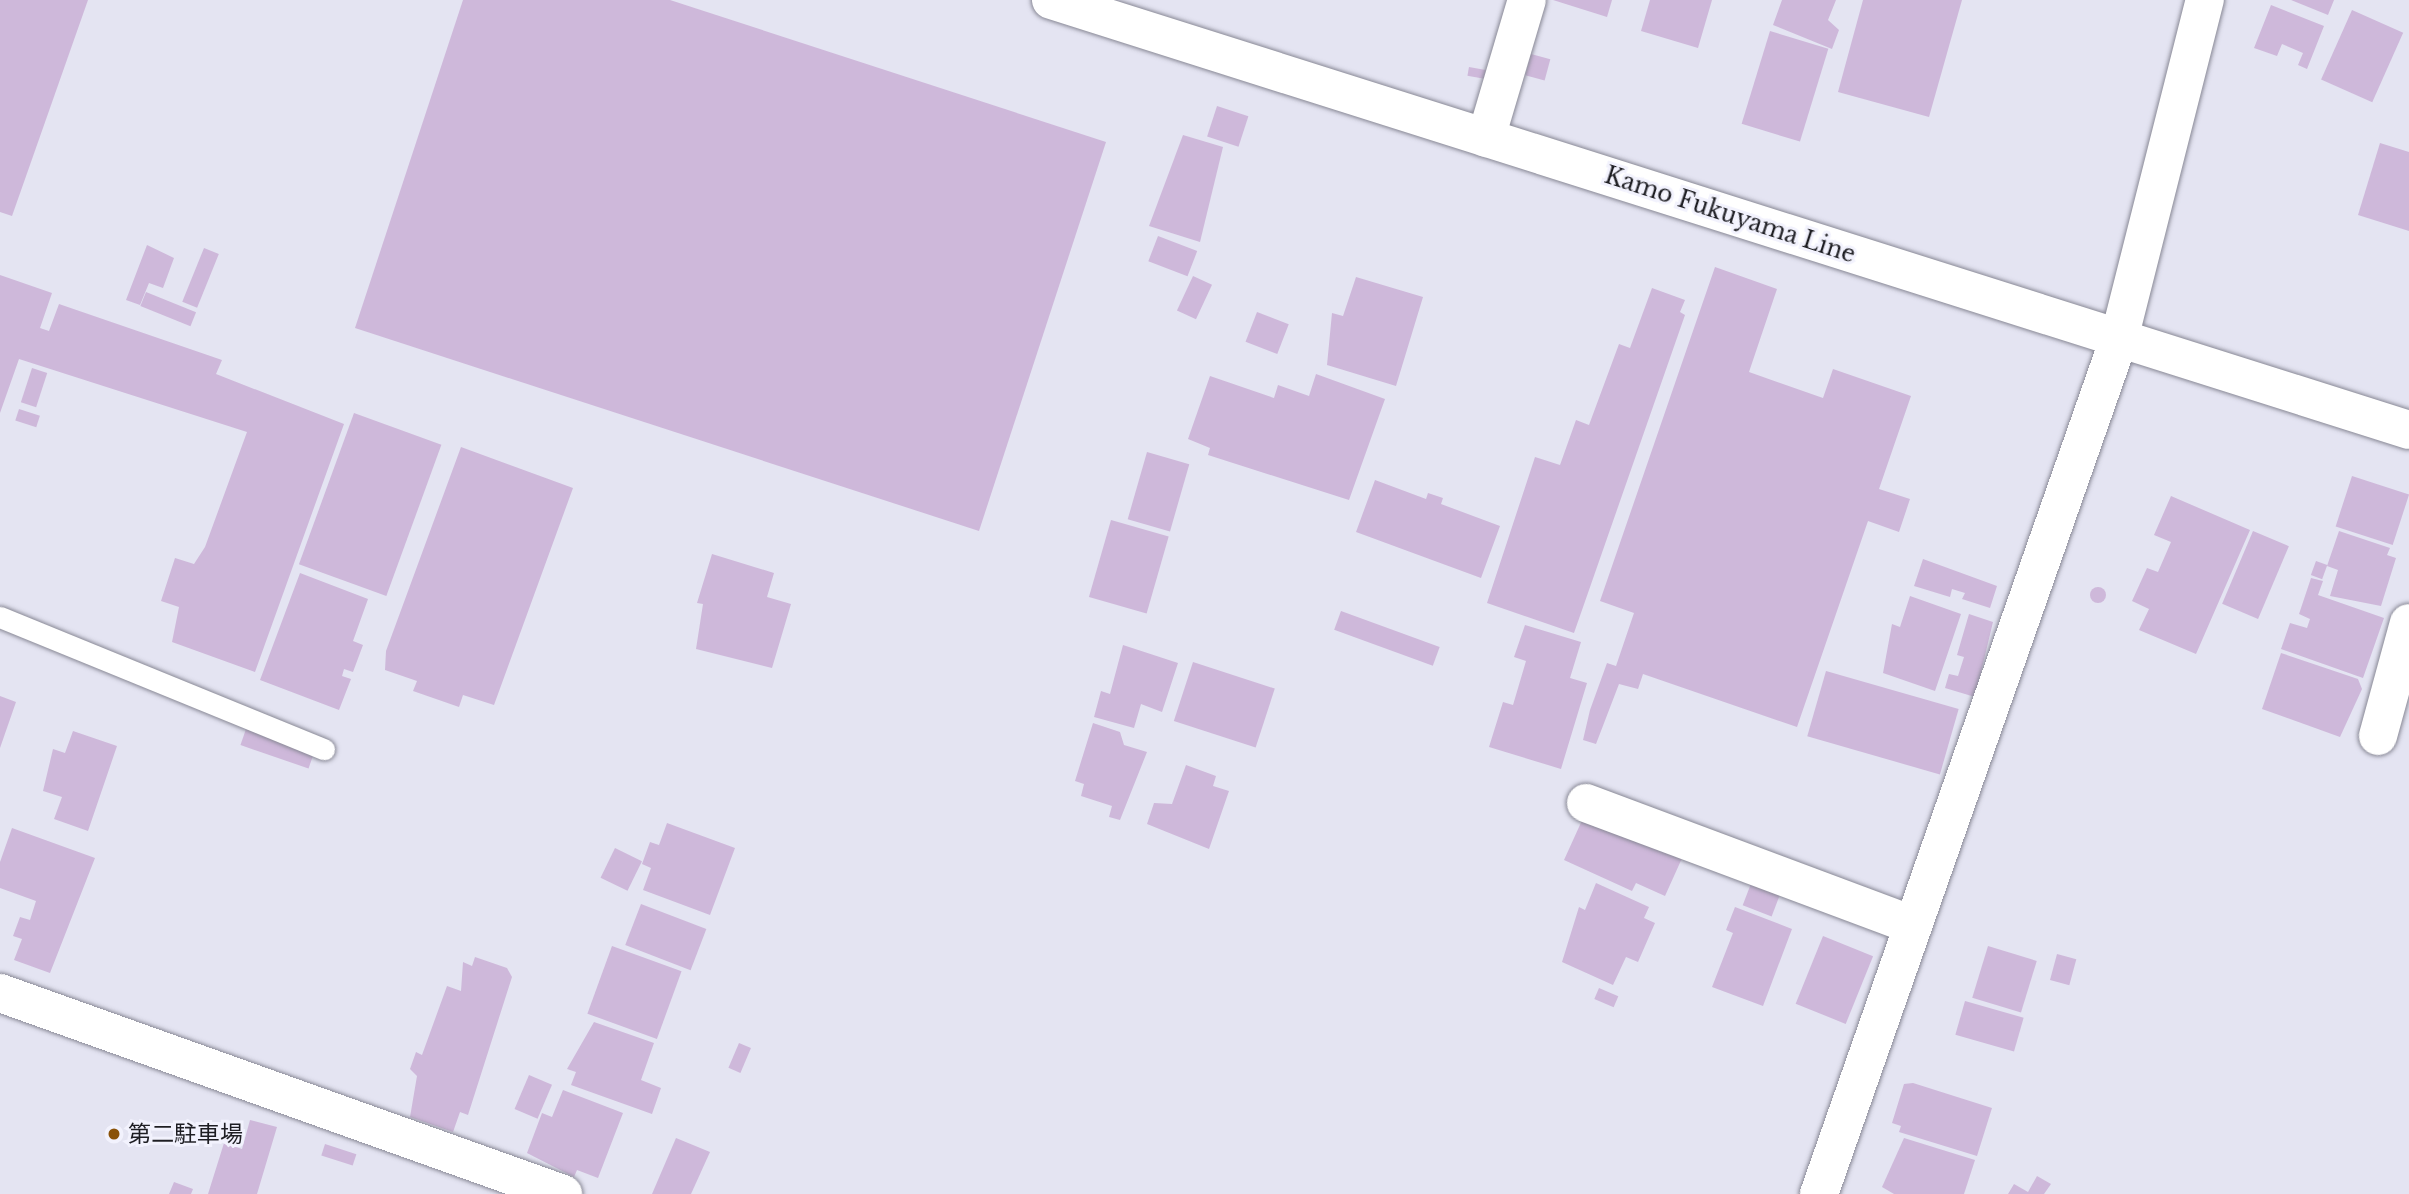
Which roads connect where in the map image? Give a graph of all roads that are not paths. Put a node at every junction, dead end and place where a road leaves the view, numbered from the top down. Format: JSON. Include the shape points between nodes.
{"nodes":[{"id":1,"x":1051,"y":0,"type":"edge"},
{"id":2,"x":1527,"y":0,"type":"edge"},
{"id":3,"x":2205,"y":0,"type":"edge"},
{"id":4,"x":1486,"y":138,"type":"junction"},
{"id":5,"x":2119,"y":339,"type":"junction"},
{"id":6,"x":2409,"y":430,"type":"edge"},
{"id":7,"x":0,"y":617,"type":"edge"},
{"id":8,"x":2409,"y":623,"type":"edge"},
{"id":9,"x":2378,"y":737,"type":"dead end"},
{"id":10,"x":324,"y":749,"type":"dead end"},
{"id":11,"x":1586,"y":803,"type":"dead end"},
{"id":12,"x":1913,"y":925,"type":"junction"},
{"id":13,"x":0,"y":993,"type":"edge"},
{"id":14,"x":563,"y":1194,"type":"edge"},
{"id":15,"x":1819,"y":1194,"type":"edge"}],
"edges":[{"from":1,"to":4,"type":"street","name":"Kamo Fukuyama Line"},
{"from":2,"to":4,"type":"street"},
{"from":3,"to":5,"type":"street"},
{"from":4,"to":5,"type":"street","name":"Kamo Fukuyama Line"},
{"from":5,"to":6,"type":"street","name":"Kamo Fukuyama Line"},
{"from":5,"to":12,"type":"street"},
{"from":7,"to":10,"type":"lane"},
{"from":8,"to":9,"type":"street"},
{"from":11,"to":12,"type":"street"},
{"from":12,"to":15,"type":"street"},
{"from":13,"to":14,"type":"street"}]}
